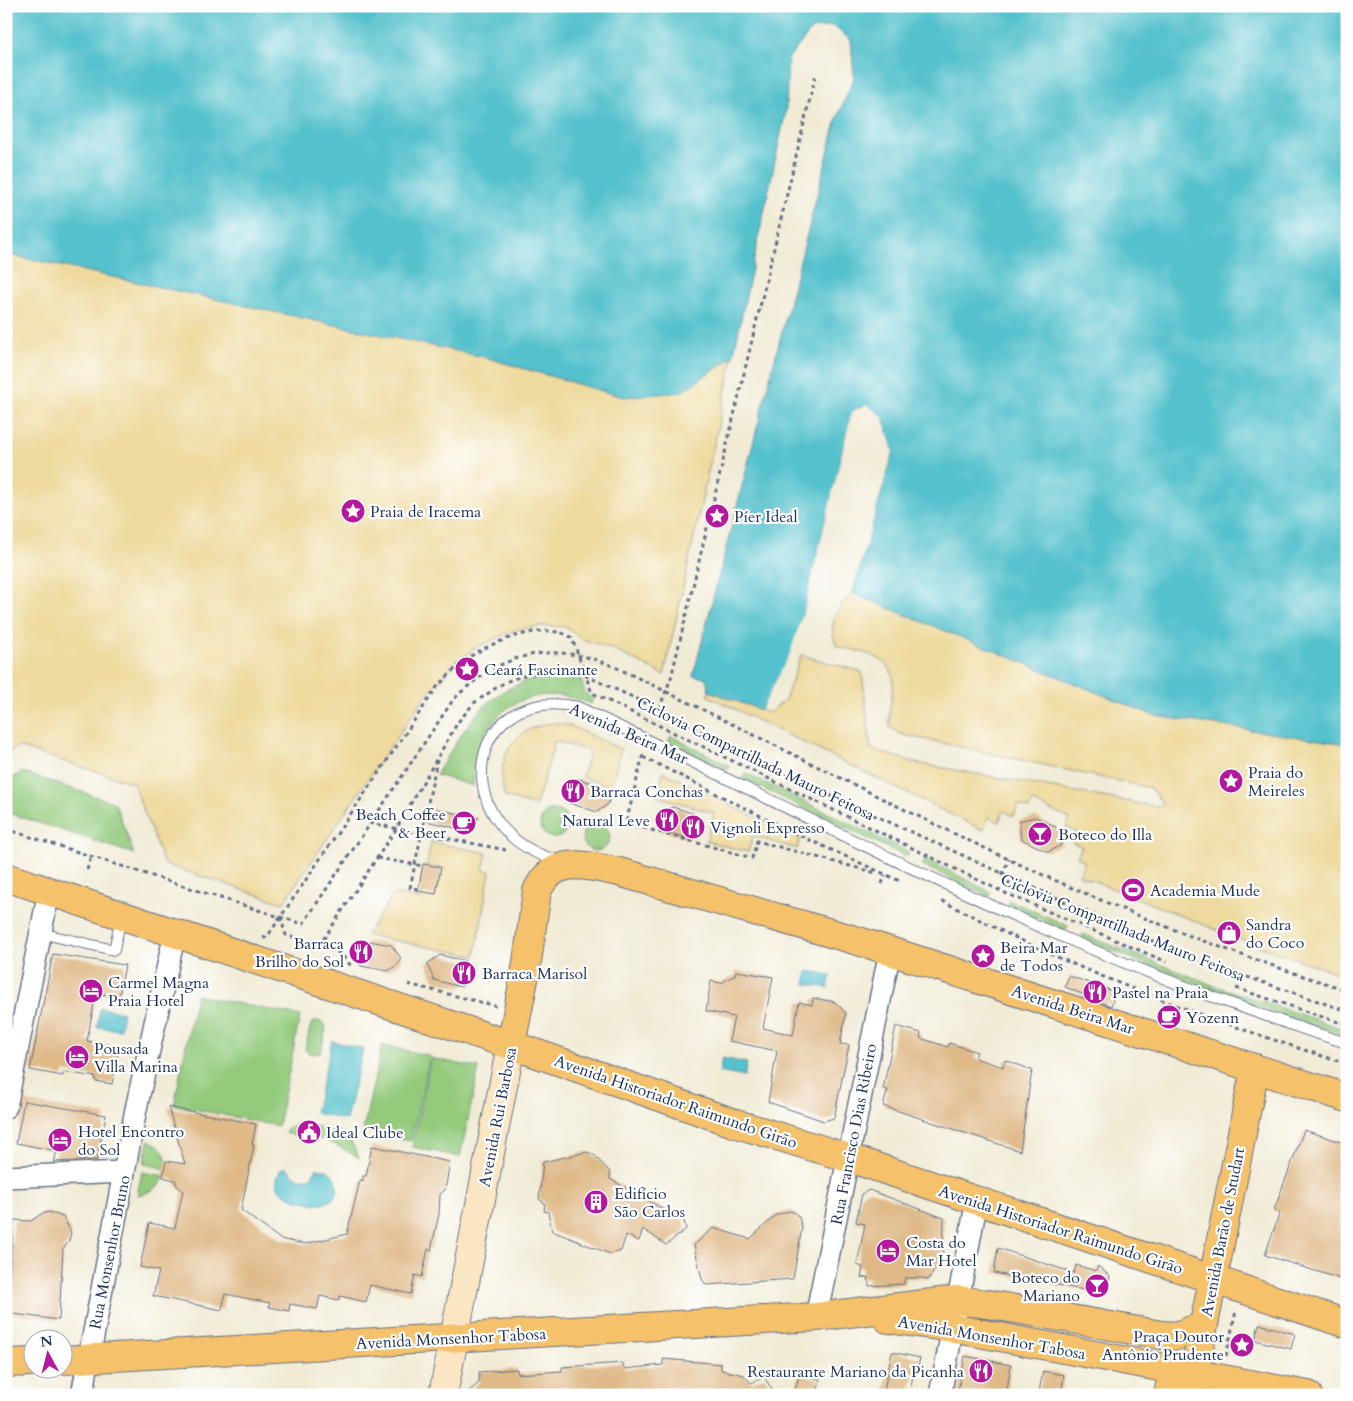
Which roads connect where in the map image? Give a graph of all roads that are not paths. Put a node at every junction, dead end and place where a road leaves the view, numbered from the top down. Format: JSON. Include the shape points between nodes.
{"nodes":[{"id":1,"x":578,"y":865,"type":"junction"},
{"id":2,"x":6,"y":877,"type":"edge"},
{"id":3,"x":49,"y":891,"type":"junction"},
{"id":4,"x":122,"y":915,"type":"junction"},
{"id":5,"x":175,"y":932,"type":"junction"},
{"id":6,"x":40,"y":933,"type":"junction"},
{"id":7,"x":890,"y":951,"type":"junction"},
{"id":8,"x":1347,"y":1043,"type":"edge"},
{"id":9,"x":511,"y":1045,"type":"junction"},
{"id":10,"x":1255,"y":1068,"type":"junction"},
{"id":11,"x":1347,"y":1098,"type":"edge"},
{"id":12,"x":6,"y":1107,"type":"edge"},
{"id":13,"x":849,"y":1158,"type":"junction"},
{"id":14,"x":124,"y":1172,"type":"junction"},
{"id":15,"x":6,"y":1177,"type":"edge"},
{"id":16,"x":976,"y":1200,"type":"junction"},
{"id":17,"x":1212,"y":1279,"type":"junction"},
{"id":18,"x":957,"y":1300,"type":"junction"},
{"id":19,"x":827,"y":1316,"type":"junction"},
{"id":20,"x":1347,"y":1324,"type":"edge"},
{"id":21,"x":1203,"y":1326,"type":"junction"},
{"id":22,"x":952,"y":1328,"type":"junction"},
{"id":23,"x":454,"y":1338,"type":"junction"},
{"id":24,"x":76,"y":1359,"type":"edge"},
{"id":25,"x":22,"y":1362,"type":"edge"},
{"id":26,"x":6,"y":1363,"type":"edge"},
{"id":27,"x":1181,"y":1383,"type":"edge"},
{"id":28,"x":82,"y":1395,"type":"edge"},
{"id":29,"x":443,"y":1395,"type":"edge"},
{"id":30,"x":940,"y":1395,"type":"edge"},
{"id":31,"x":1308,"y":1395,"type":"edge"}],
"edges":[{"from":1,"to":7,"type":"main road","name":"Avenida Beira Mar","via":[[619,872]]},
{"from":1,"to":8,"type":"lane","name":"Avenida Beira Mar","via":[[543,857],[530,849],[503,827],[488,807],[481,770],[486,748],[500,726],[526,708],[559,703],[578,707],[798,815],[1070,942],[1156,977]]},
{"from":1,"to":9,"type":"main road","name":"Avenida Rui Barbosa","via":[[552,871],[536,891],[526,969]]},
{"from":2,"to":3,"type":"main road","name":"Avenida Historiador Raimundo Girão"},
{"from":3,"to":4,"type":"main road","name":"Avenida Historiador Raimundo Girão"},
{"from":3,"to":6,"type":"street"},
{"from":4,"to":5,"type":"main road","name":"Avenida Historiador Raimundo Girão"},
{"from":4,"to":6,"type":"lane","via":[[114,950]]},
{"from":5,"to":9,"type":"main road","name":"Avenida Historiador Raimundo Girão"},
{"from":5,"to":14,"type":"street","name":"Rua Monsenhor Bruno"},
{"from":6,"to":12,"type":"street"},
{"from":7,"to":10,"type":"main road","name":"Avenida Beira Mar"},
{"from":7,"to":13,"type":"street","name":"Rua Francisco Dias Ribeiro"},
{"from":9,"to":13,"type":"main road","name":"Avenida Historiador Raimundo Girão","via":[[734,1123]]},
{"from":9,"to":23,"type":"main road","name":"Avenida Rui Barbosa"},
{"from":10,"to":11,"type":"main road","name":"Avenida Beira Mar"},
{"from":10,"to":17,"type":"main road","name":"Avenida Barão de Studart"},
{"from":13,"to":16,"type":"main road","name":"Avenida Historiador Raimundo Girão"},
{"from":13,"to":19,"type":"street","name":"Rua Francisco Dias Ribeiro"},
{"from":14,"to":15,"type":"street"},
{"from":14,"to":24,"type":"street","name":"Rua Monsenhor Bruno"},
{"from":16,"to":17,"type":"main road","name":"Avenida Historiador Raimundo Girão"},
{"from":16,"to":18,"type":"street"},
{"from":17,"to":20,"type":"main road","name":"Avenida Historiador Raimundo Girão"},
{"from":17,"to":21,"type":"main road","name":"Avenida Barão de Studart"},
{"from":18,"to":19,"type":"main road","name":"Avenida Monsenhor Tabosa"},
{"from":18,"to":21,"type":"main road","name":"Avenida Monsenhor Tabosa","via":[[1161,1335],[1176,1336]]},
{"from":18,"to":22,"type":"street"},
{"from":19,"to":22,"type":"main road","name":"Avenida Monsenhor Tabosa","via":[[898,1320]]},
{"from":19,"to":23,"type":"main road","name":"Avenida Monsenhor Tabosa"},
{"from":21,"to":27,"type":"main road","name":"Avenida Barão de Studart"},
{"from":22,"to":27,"type":"main road","name":"Avenida Monsenhor Tabosa"},
{"from":22,"to":30,"type":"street"},
{"from":23,"to":24,"type":"main road","name":"Avenida Monsenhor Tabosa"},
{"from":23,"to":29,"type":"main road","name":"Avenida Rui Barbosa"},
{"from":24,"to":28,"type":"street","name":"Rua Monsenhor Bruno"},
{"from":25,"to":26,"type":"main road"},
{"from":27,"to":31,"type":"main road","name":"Avenida Monsenhor Tabosa"}]}
